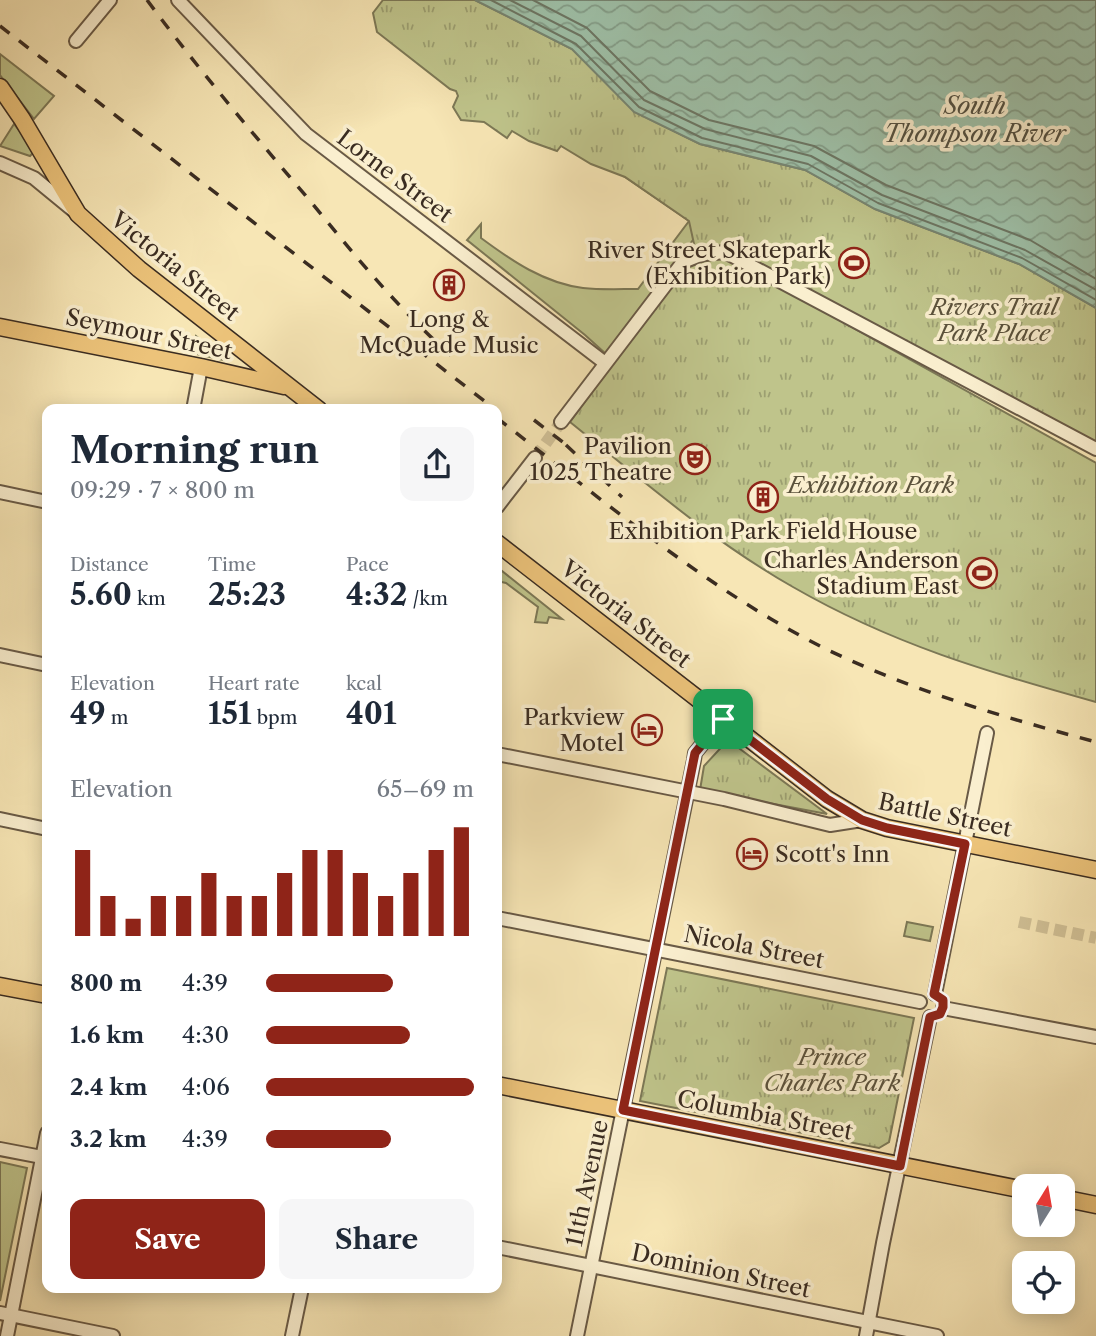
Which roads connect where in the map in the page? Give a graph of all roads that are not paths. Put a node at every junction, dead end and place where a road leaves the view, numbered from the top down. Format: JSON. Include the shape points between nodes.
{"nodes":[{"id":1,"x":110,"y":0,"type":"edge"},
{"id":2,"x":178,"y":0,"type":"edge"},
{"id":3,"x":76,"y":41,"type":"dead end"},
{"id":4,"x":0,"y":87,"type":"edge"},
{"id":5,"x":0,"y":163,"type":"edge"},
{"id":6,"x":78,"y":214,"type":"junction"},
{"id":7,"x":0,"y":327,"type":"edge"},
{"id":8,"x":605,"y":363,"type":"junction"},
{"id":9,"x":201,"y":367,"type":"junction"},
{"id":10,"x":289,"y":387,"type":"junction"},
{"id":11,"x":194,"y":404,"type":"edge"},
{"id":12,"x":311,"y":404,"type":"edge"},
{"id":13,"x":561,"y":422,"type":"tunnel mouth"},
{"id":14,"x":1096,"y":449,"type":"edge"},
{"id":15,"x":535,"y":458,"type":"tunnel mouth"},
{"id":16,"x":0,"y":492,"type":"edge"},
{"id":17,"x":42,"y":501,"type":"edge"},
{"id":18,"x":502,"y":501,"type":"edge"},
{"id":19,"x":502,"y":547,"type":"edge"},
{"id":20,"x":0,"y":655,"type":"edge"},
{"id":21,"x":42,"y":663,"type":"edge"},
{"id":22,"x":723,"y":719,"type":"junction"},
{"id":23,"x":987,"y":733,"type":"dead end"},
{"id":24,"x":502,"y":755,"type":"edge"},
{"id":25,"x":689,"y":792,"type":"junction"},
{"id":26,"x":0,"y":820,"type":"edge"},
{"id":27,"x":862,"y":820,"type":"junction"},
{"id":28,"x":42,"y":828,"type":"edge"},
{"id":29,"x":965,"y":844,"type":"junction"},
{"id":30,"x":1096,"y":870,"type":"edge"},
{"id":31,"x":502,"y":919,"type":"edge"},
{"id":32,"x":656,"y":949,"type":"junction"},
{"id":33,"x":0,"y":986,"type":"edge"},
{"id":34,"x":42,"y":994,"type":"edge"},
{"id":35,"x":934,"y":994,"type":"junction"},
{"id":36,"x":920,"y":1002,"type":"junction"},
{"id":37,"x":943,"y":1007,"type":"junction"},
{"id":38,"x":930,"y":1017,"type":"junction"},
{"id":39,"x":1096,"y":1037,"type":"edge"},
{"id":40,"x":502,"y":1086,"type":"edge"},
{"id":41,"x":623,"y":1110,"type":"junction"},
{"id":42,"x":0,"y":1149,"type":"edge"},
{"id":43,"x":42,"y":1157,"type":"edge"},
{"id":44,"x":900,"y":1166,"type":"junction"},
{"id":45,"x":42,"y":1170,"type":"edge"},
{"id":46,"x":1012,"y":1188,"type":"edge"},
{"id":47,"x":1075,"y":1201,"type":"edge"},
{"id":48,"x":1096,"y":1205,"type":"edge"},
{"id":49,"x":502,"y":1248,"type":"edge"},
{"id":50,"x":591,"y":1266,"type":"junction"},
{"id":51,"x":301,"y":1293,"type":"edge"},
{"id":52,"x":6,"y":1314,"type":"edge"},
{"id":53,"x":868,"y":1322,"type":"junction"},
{"id":54,"x":7,"y":1336,"type":"edge"},
{"id":55,"x":113,"y":1336,"type":"edge"},
{"id":56,"x":292,"y":1336,"type":"edge"},
{"id":57,"x":577,"y":1336,"type":"edge"},
{"id":58,"x":866,"y":1336,"type":"edge"},
{"id":59,"x":937,"y":1336,"type":"edge"}],
"edges":[{"from":1,"to":3,"type":"street"},
{"from":2,"to":8,"type":"street","name":"Lorne Street","via":[[306,134]]},
{"from":4,"to":6,"type":"main road"},
{"from":5,"to":6,"type":"street","name":"Victoria Street","via":[[34,178]]},
{"from":6,"to":10,"type":"main road","name":"Victoria Street","via":[[139,269]]},
{"from":7,"to":9,"type":"main road","name":"Seymour Street"},
{"from":8,"to":13,"type":"street"},
{"from":8,"to":14,"type":"street","via":[[683,262],[703,254],[725,253]]},
{"from":9,"to":10,"type":"main road","name":"Seymour Street"},
{"from":9,"to":11,"type":"street"},
{"from":10,"to":12,"type":"main road","name":"Victoria Street"},
{"from":15,"to":18,"type":"street"},
{"from":16,"to":17,"type":"street"},
{"from":19,"to":22,"type":"main road","name":"Victoria Street"},
{"from":20,"to":21,"type":"street"},
{"from":22,"to":25,"type":"street","name":"11th Avenue","via":[[695,753]]},
{"from":22,"to":27,"type":"main road","name":"Victoria Street","via":[[827,799]]},
{"from":23,"to":29,"type":"street"},
{"from":24,"to":25,"type":"street","name":"Battle Street"},
{"from":25,"to":27,"type":"street","name":"Battle Street","via":[[830,825]]},
{"from":25,"to":32,"type":"street","name":"11th Avenue"},
{"from":26,"to":28,"type":"street"},
{"from":27,"to":29,"type":"main road","name":"Battle Street"},
{"from":29,"to":30,"type":"main road","name":"Battle Street"},
{"from":29,"to":35,"type":"street"},
{"from":31,"to":32,"type":"street","name":"Nicola Street"},
{"from":32,"to":36,"type":"street","name":"Nicola Street"},
{"from":32,"to":41,"type":"street","name":"11th Avenue"},
{"from":33,"to":34,"type":"main road"},
{"from":35,"to":36,"type":"street"},
{"from":35,"to":37,"type":"street","via":[[943,1000]]},
{"from":36,"to":38,"type":"street","via":[[922,1012]]},
{"from":37,"to":38,"type":"street","via":[[940,1014]]},
{"from":37,"to":39,"type":"street"},
{"from":38,"to":44,"type":"street"},
{"from":40,"to":41,"type":"main road","name":"Columbia Street"},
{"from":41,"to":44,"type":"main road","name":"Columbia Street"},
{"from":41,"to":50,"type":"street","name":"11th Avenue"},
{"from":42,"to":43,"type":"street"},
{"from":44,"to":46,"type":"main road","name":"Columbia Street"},
{"from":44,"to":53,"type":"street"},
{"from":45,"to":52,"type":"street"},
{"from":47,"to":48,"type":"main road"},
{"from":49,"to":50,"type":"street","name":"Dominion Street"},
{"from":50,"to":53,"type":"street","name":"Dominion Street"},
{"from":50,"to":57,"type":"street","name":"11th Avenue"},
{"from":51,"to":56,"type":"street"},
{"from":52,"to":54,"type":"street"},
{"from":52,"to":55,"type":"street"},
{"from":53,"to":58,"type":"street"},
{"from":53,"to":59,"type":"street","name":"Dominion Street"}]}
